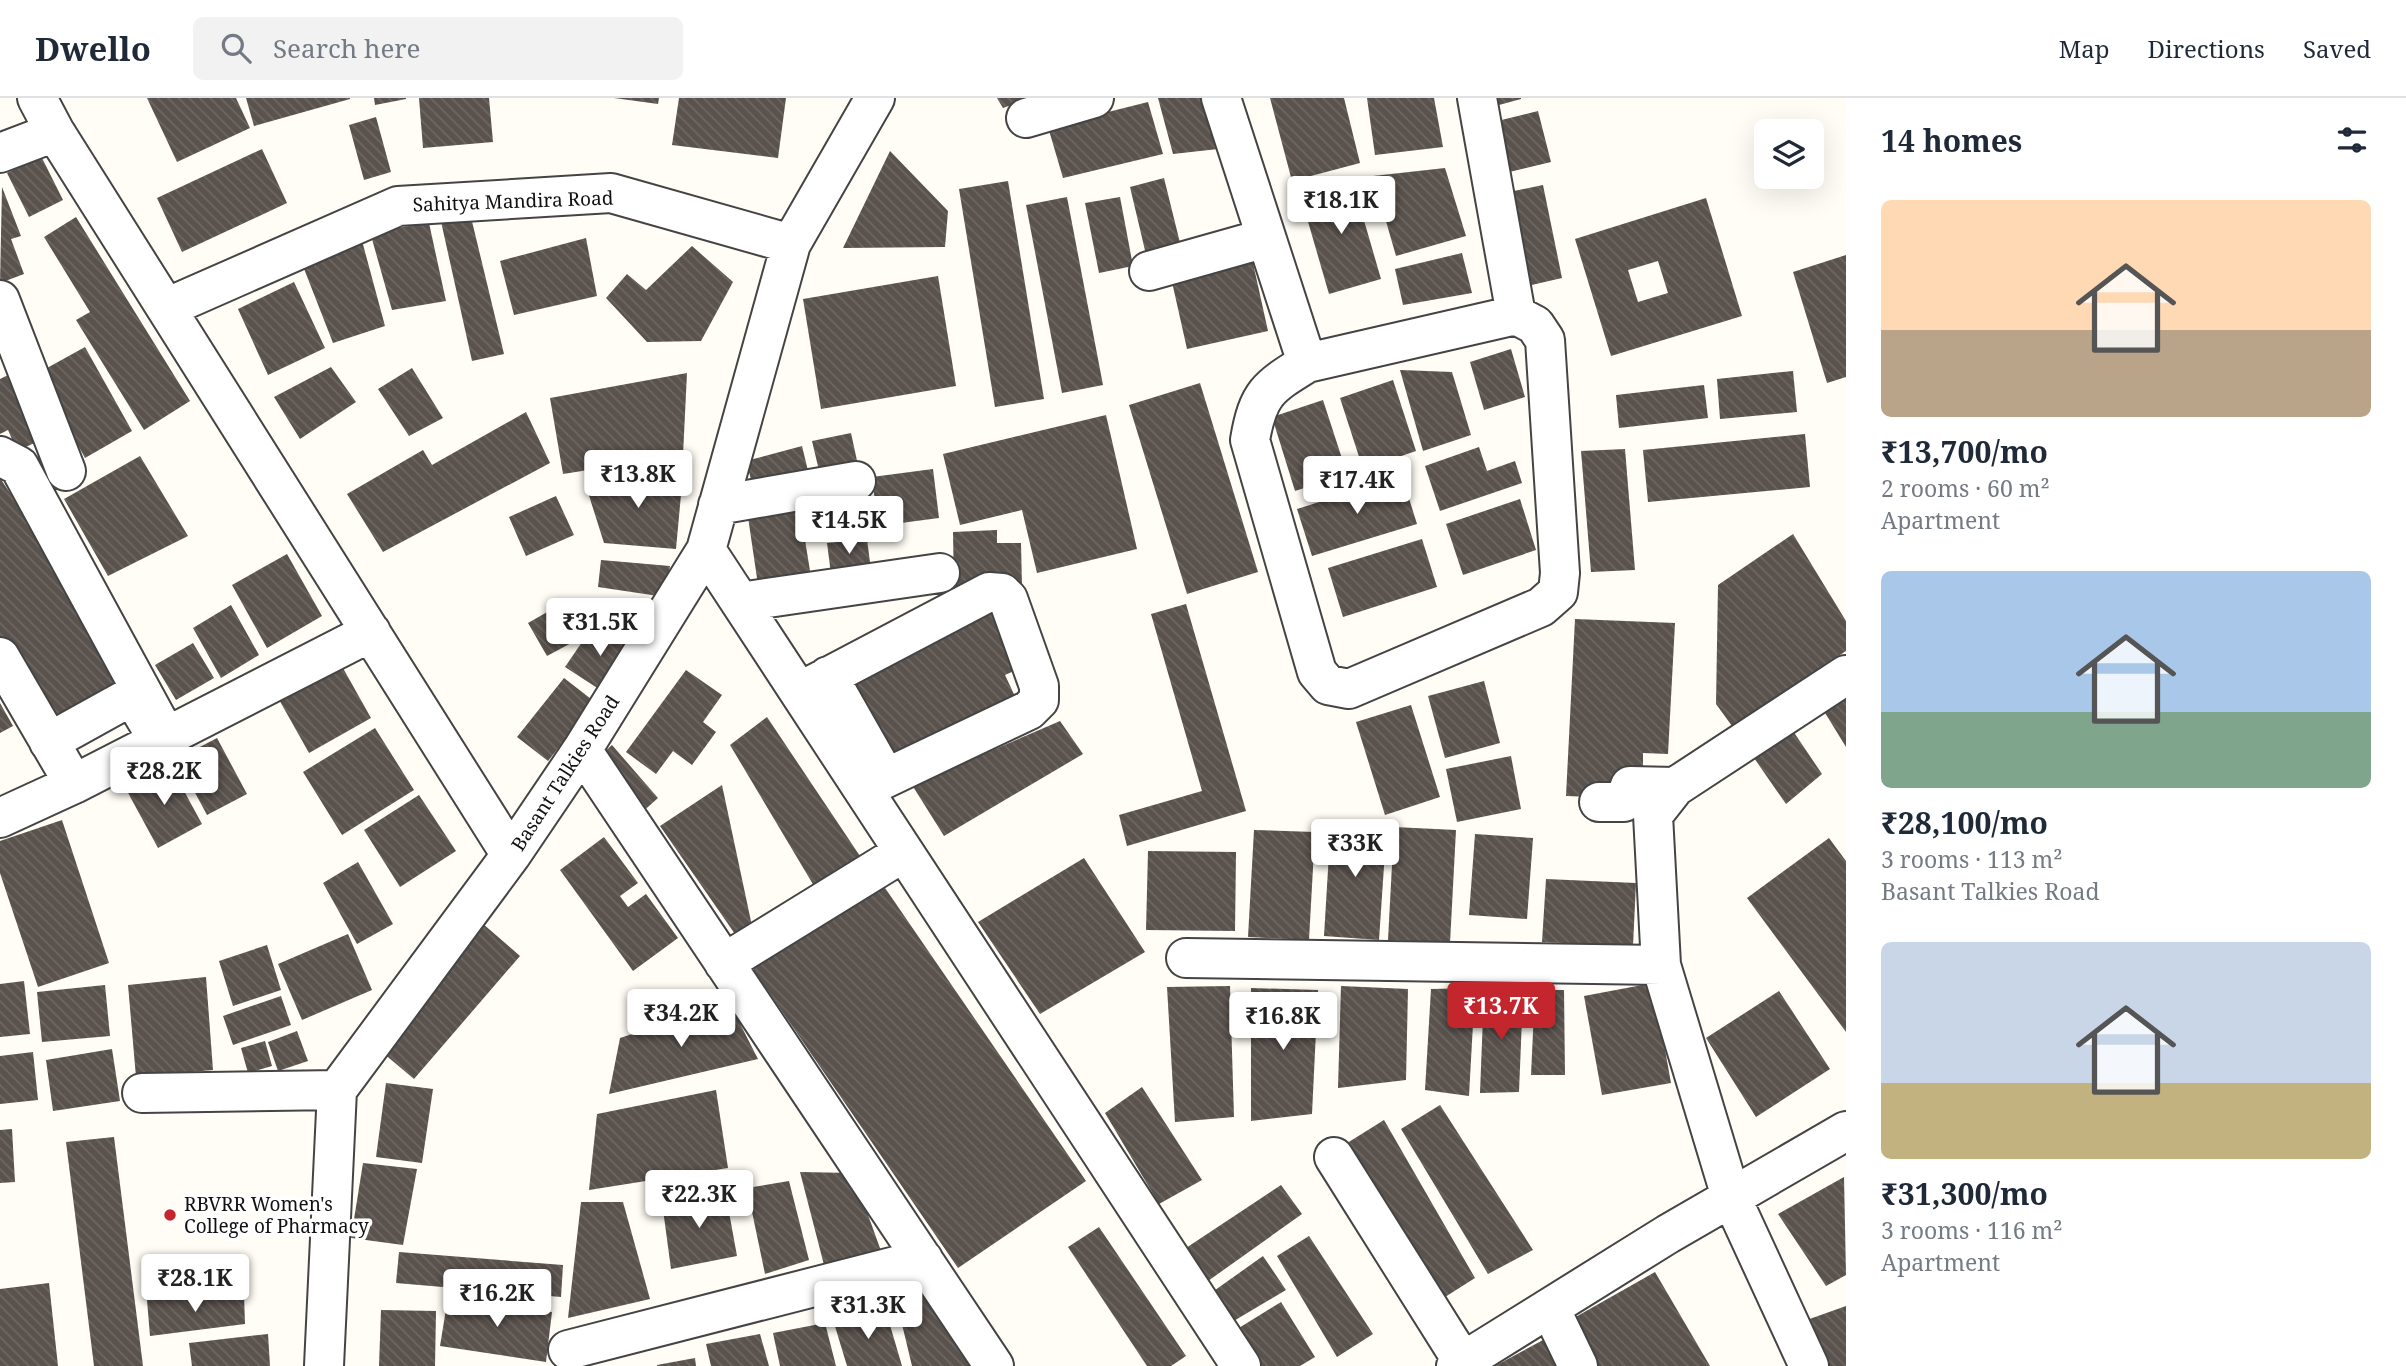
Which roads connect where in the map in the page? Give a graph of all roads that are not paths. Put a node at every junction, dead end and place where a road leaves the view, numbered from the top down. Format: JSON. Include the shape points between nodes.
{"nodes":[{"id":1,"x":37,"y":98,"type":"edge"},
{"id":2,"x":875,"y":98,"type":"edge"},
{"id":3,"x":1094,"y":98,"type":"edge"},
{"id":4,"x":1222,"y":98,"type":"edge"},
{"id":5,"x":1477,"y":98,"type":"edge"},
{"id":6,"x":1026,"y":118,"type":"dead end"},
{"id":7,"x":55,"y":132,"type":"junction"},
{"id":8,"x":0,"y":153,"type":"edge"},
{"id":9,"x":1266,"y":238,"type":"junction"},
{"id":10,"x":790,"y":244,"type":"junction"},
{"id":11,"x":1149,"y":271,"type":"dead end"},
{"id":12,"x":0,"y":300,"type":"edge"},
{"id":13,"x":166,"y":308,"type":"junction"},
{"id":14,"x":1516,"y":315,"type":"junction"},
{"id":15,"x":1307,"y":363,"type":"junction"},
{"id":16,"x":0,"y":456,"type":"edge"},
{"id":17,"x":66,"y":471,"type":"dead end"},
{"id":18,"x":856,"y":481,"type":"dead end"},
{"id":19,"x":718,"y":505,"type":"junction"},
{"id":20,"x":706,"y":550,"type":"junction"},
{"id":21,"x":940,"y":573,"type":"dead end"},
{"id":22,"x":740,"y":602,"type":"junction"},
{"id":23,"x":371,"y":632,"type":"junction"},
{"id":24,"x":0,"y":657,"type":"edge"},
{"id":25,"x":1846,"y":675,"type":"edge"},
{"id":26,"x":814,"y":684,"type":"junction"},
{"id":27,"x":162,"y":738,"type":"junction"},
{"id":28,"x":50,"y":741,"type":"junction"},
{"id":29,"x":582,"y":750,"type":"junction"},
{"id":30,"x":74,"y":784,"type":"junction"},
{"id":31,"x":874,"y":784,"type":"junction"},
{"id":32,"x":1675,"y":788,"type":"junction"},
{"id":33,"x":1599,"y":802,"type":"dead end"},
{"id":34,"x":0,"y":818,"type":"edge"},
{"id":35,"x":904,"y":852,"type":"junction"},
{"id":36,"x":512,"y":855,"type":"junction"},
{"id":37,"x":1186,"y":958,"type":"dead end"},
{"id":38,"x":724,"y":963,"type":"junction"},
{"id":39,"x":1661,"y":964,"type":"junction"},
{"id":40,"x":337,"y":1090,"type":"junction"},
{"id":41,"x":142,"y":1093,"type":"dead end"},
{"id":42,"x":1846,"y":1131,"type":"edge"},
{"id":43,"x":1334,"y":1157,"type":"dead end"},
{"id":44,"x":1731,"y":1197,"type":"junction"},
{"id":45,"x":923,"y":1259,"type":"junction"},
{"id":46,"x":1550,"y":1308,"type":"junction"},
{"id":47,"x":568,"y":1350,"type":"dead end"},
{"id":48,"x":1459,"y":1364,"type":"edge"},
{"id":49,"x":324,"y":1366,"type":"edge"},
{"id":50,"x":994,"y":1366,"type":"edge"},
{"id":51,"x":1241,"y":1366,"type":"edge"},
{"id":52,"x":1578,"y":1366,"type":"edge"},
{"id":53,"x":1809,"y":1366,"type":"edge"}],
"edges":[{"from":1,"to":7,"type":"street"},
{"from":2,"to":10,"type":"street","name":"Basant Talkies Road"},
{"from":3,"to":6,"type":"street"},
{"from":4,"to":9,"type":"street"},
{"from":5,"to":14,"type":"street"},
{"from":7,"to":8,"type":"street"},
{"from":7,"to":13,"type":"street"},
{"from":9,"to":11,"type":"street"},
{"from":9,"to":15,"type":"street"},
{"from":10,"to":13,"type":"street","name":"Sahitya Mandira Road","via":[[611,193],[398,206]]},
{"from":10,"to":19,"type":"street","name":"Basant Talkies Road"},
{"from":12,"to":17,"type":"street"},
{"from":13,"to":23,"type":"street"},
{"from":14,"to":15,"type":"street"},
{"from":14,"to":15,"type":"street","via":[[1535,325],[1545,340],[1558,593],[1541,607],[1349,690],[1328,685],[1317,672],[1250,440],[1254,412],[1271,386]]},
{"from":16,"to":27,"type":"street","via":[[19,466]]},
{"from":18,"to":19,"type":"street"},
{"from":19,"to":20,"type":"street","name":"Basant Talkies Road"},
{"from":20,"to":22,"type":"street"},
{"from":20,"to":29,"type":"street","name":"Basant Talkies Road"},
{"from":21,"to":22,"type":"street"},
{"from":22,"to":26,"type":"street"},
{"from":23,"to":27,"type":"street"},
{"from":23,"to":36,"type":"street"},
{"from":24,"to":28,"type":"street"},
{"from":25,"to":32,"type":"street"},
{"from":26,"to":31,"type":"street"},
{"from":26,"to":31,"type":"street","via":[[989,592],[1008,598],[1039,686],[1039,701],[1029,710]]},
{"from":27,"to":28,"type":"street","via":[[132,696]]},
{"from":27,"to":30,"type":"street"},
{"from":28,"to":30,"type":"street"},
{"from":29,"to":36,"type":"street","name":"Basant Talkies Road"},
{"from":29,"to":38,"type":"street"},
{"from":30,"to":34,"type":"street"},
{"from":31,"to":35,"type":"street"},
{"from":32,"to":33,"type":"street","via":[[1630,786],[1625,802]]},
{"from":32,"to":39,"type":"street","via":[[1653,815]]},
{"from":35,"to":38,"type":"street"},
{"from":35,"to":51,"type":"street"},
{"from":36,"to":40,"type":"street","name":"Basant Talkies Road"},
{"from":37,"to":39,"type":"street"},
{"from":38,"to":45,"type":"street"},
{"from":39,"to":44,"type":"street"},
{"from":40,"to":41,"type":"street"},
{"from":40,"to":49,"type":"street"},
{"from":42,"to":44,"type":"street"},
{"from":43,"to":48,"type":"street"},
{"from":44,"to":46,"type":"street"},
{"from":44,"to":53,"type":"street"},
{"from":45,"to":47,"type":"street"},
{"from":45,"to":50,"type":"street"},
{"from":46,"to":48,"type":"street"},
{"from":46,"to":52,"type":"street"}]}
